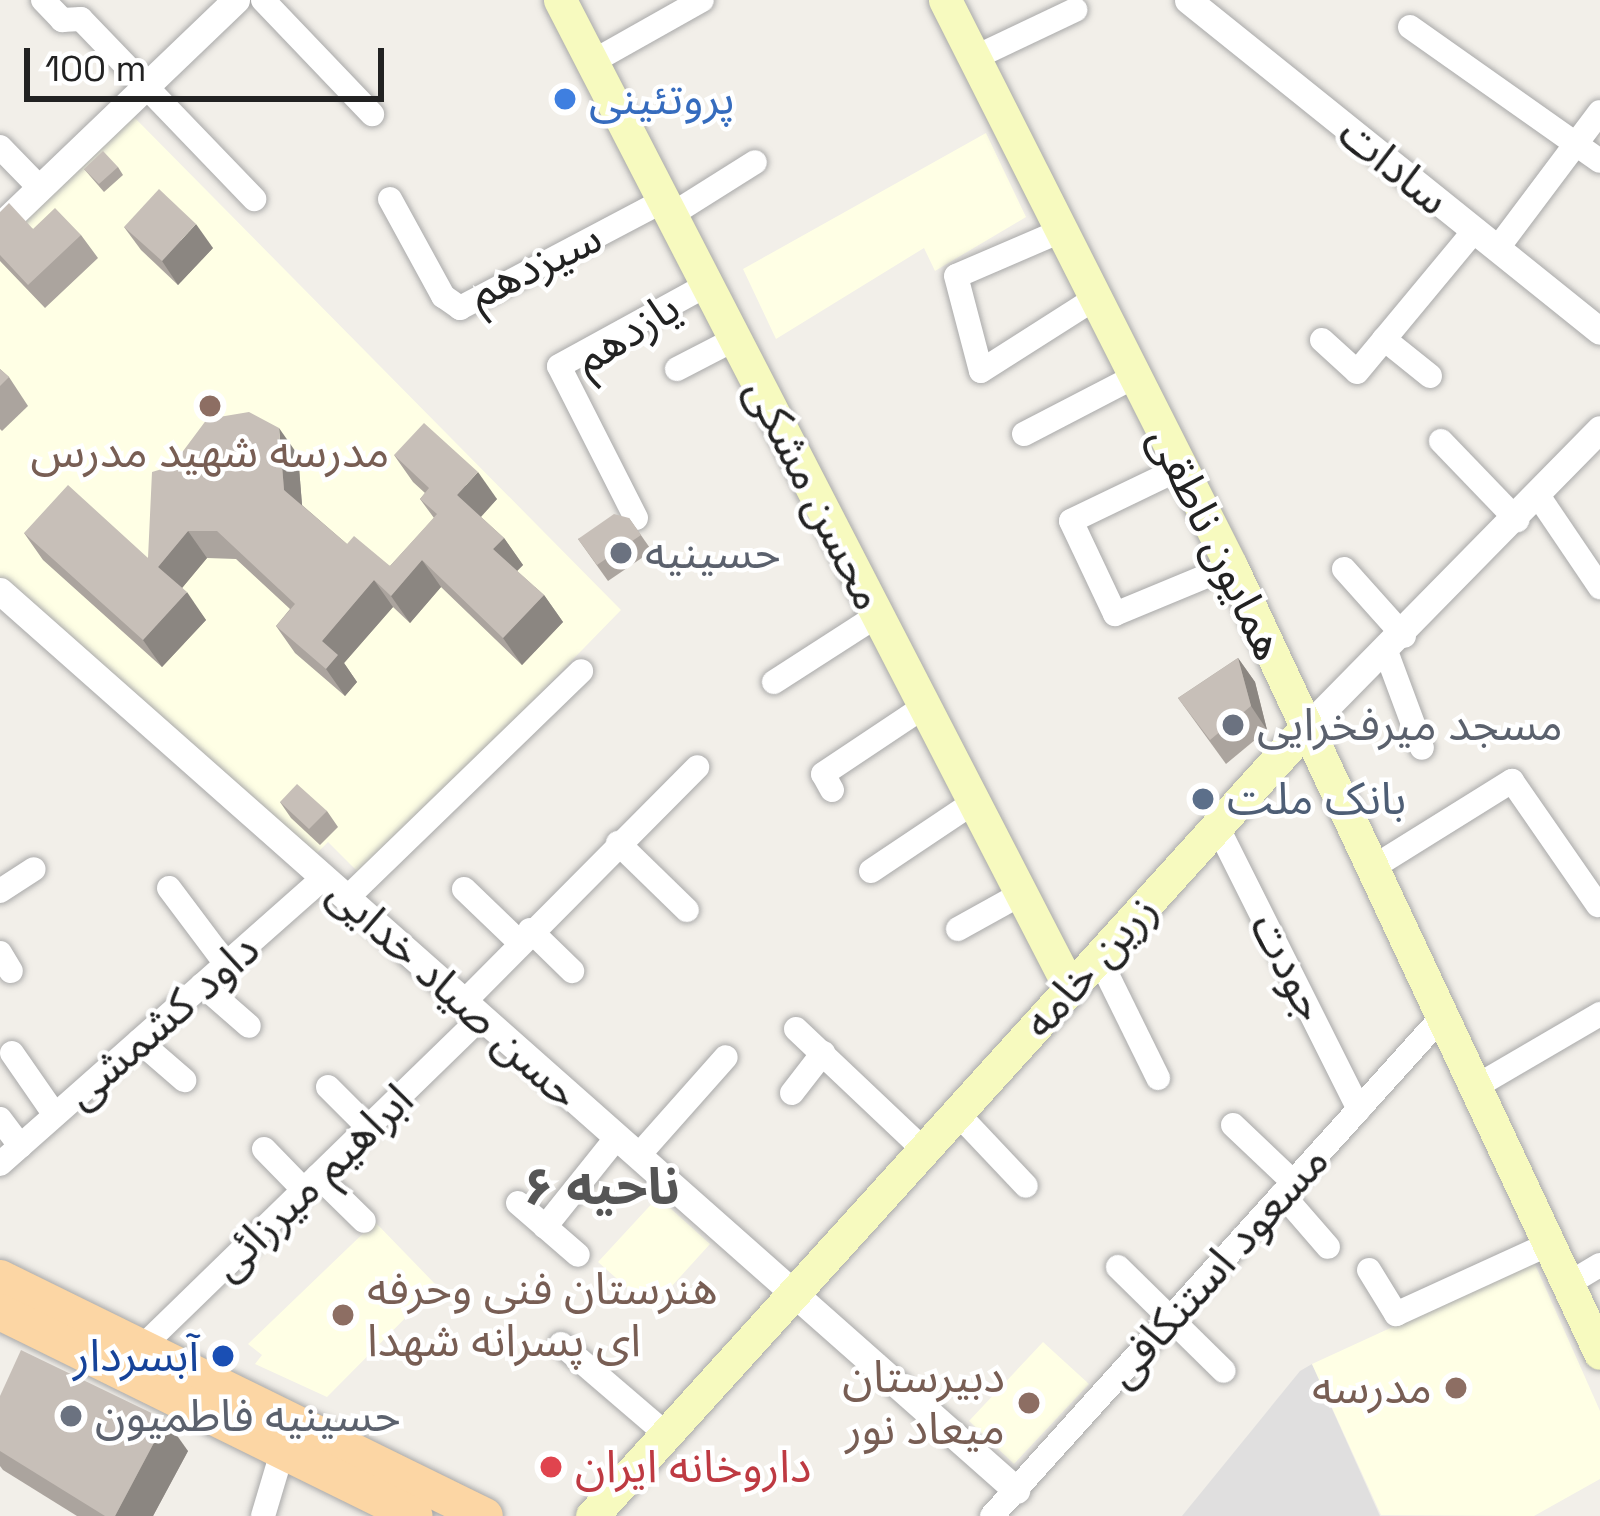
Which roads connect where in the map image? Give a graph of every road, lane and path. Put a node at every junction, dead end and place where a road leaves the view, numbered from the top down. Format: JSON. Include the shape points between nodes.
{"nodes":[{"id":1,"x":43,"y":0,"type":"edge"},
{"id":2,"x":236,"y":0,"type":"edge"},
{"id":3,"x":263,"y":0,"type":"edge"},
{"id":4,"x":560,"y":0,"type":"edge"},
{"id":5,"x":702,"y":0,"type":"edge"},
{"id":6,"x":945,"y":0,"type":"edge"},
{"id":7,"x":1188,"y":0,"type":"edge"},
{"id":8,"x":1075,"y":10,"type":"dead end"},
{"id":9,"x":1410,"y":27,"type":"dead end"},
{"id":10,"x":976,"y":57,"type":"junction"},
{"id":11,"x":592,"y":62,"type":"junction"},
{"id":12,"x":146,"y":86,"type":"junction"},
{"id":13,"x":1600,"y":112,"type":"edge"},
{"id":14,"x":372,"y":114,"type":"dead end"},
{"id":15,"x":1576,"y":143,"type":"junction"},
{"id":16,"x":0,"y":147,"type":"edge"},
{"id":17,"x":1600,"y":161,"type":"edge"},
{"id":18,"x":755,"y":162,"type":"dead end"},
{"id":19,"x":40,"y":188,"type":"junction"},
{"id":20,"x":390,"y":199,"type":"dead end"},
{"id":21,"x":254,"y":200,"type":"dead end"},
{"id":22,"x":667,"y":208,"type":"junction"},
{"id":23,"x":0,"y":226,"type":"edge"},
{"id":24,"x":1063,"y":230,"type":"junction"},
{"id":25,"x":1486,"y":240,"type":"junction"},
{"id":26,"x":707,"y":285,"type":"junction"},
{"id":27,"x":1097,"y":297,"type":"junction"},
{"id":28,"x":1600,"y":331,"type":"edge"},
{"id":29,"x":735,"y":339,"type":"junction"},
{"id":30,"x":1384,"y":339,"type":"junction"},
{"id":31,"x":1322,"y":340,"type":"dead end"},
{"id":32,"x":677,"y":369,"type":"dead end"},
{"id":33,"x":1134,"y":376,"type":"junction"},
{"id":34,"x":1430,"y":376,"type":"dead end"},
{"id":35,"x":1600,"y":429,"type":"edge"},
{"id":36,"x":1024,"y":434,"type":"dead end"},
{"id":37,"x":1441,"y":441,"type":"dead end"},
{"id":38,"x":1181,"y":469,"type":"junction"},
{"id":39,"x":1539,"y":497,"type":"junction"},
{"id":40,"x":636,"y":518,"type":"edge"},
{"id":41,"x":1517,"y":520,"type":"junction"},
{"id":42,"x":1231,"y":566,"type":"junction"},
{"id":43,"x":1344,"y":569,"type":"dead end"},
{"id":44,"x":1600,"y":587,"type":"edge"},
{"id":45,"x":0,"y":591,"type":"edge"},
{"id":46,"x":878,"y":615,"type":"junction"},
{"id":47,"x":1395,"y":645,"type":"junction"},
{"id":48,"x":581,"y":671,"type":"dead end"},
{"id":49,"x":774,"y":682,"type":"dead end"},
{"id":50,"x":925,"y":706,"type":"junction"},
{"id":51,"x":1306,"y":728,"type":"junction"},
{"id":52,"x":1421,"y":748,"type":"dead end"},
{"id":53,"x":697,"y":767,"type":"dead end"},
{"id":54,"x":832,"y":790,"type":"dead end"},
{"id":55,"x":974,"y":802,"type":"junction"},
{"id":56,"x":1217,"y":826,"type":"junction"},
{"id":57,"x":618,"y":843,"type":"junction"},
{"id":58,"x":1372,"y":868,"type":"junction"},
{"id":59,"x":34,"y":869,"type":"dead end"},
{"id":60,"x":871,"y":871,"type":"dead end"},
{"id":61,"x":324,"y":878,"type":"junction"},
{"id":62,"x":169,"y":888,"type":"dead end"},
{"id":63,"x":464,"y":889,"type":"dead end"},
{"id":64,"x":0,"y":891,"type":"edge"},
{"id":65,"x":1022,"y":894,"type":"junction"},
{"id":66,"x":347,"y":898,"type":"junction"},
{"id":67,"x":1598,"y":905,"type":"edge"},
{"id":68,"x":687,"y":910,"type":"dead end"},
{"id":69,"x":958,"y":929,"type":"dead end"},
{"id":70,"x":525,"y":936,"type":"junction"},
{"id":71,"x":1098,"y":956,"type":"junction"},
{"id":72,"x":226,"y":964,"type":"junction"},
{"id":73,"x":572,"y":971,"type":"dead end"},
{"id":74,"x":202,"y":985,"type":"junction"},
{"id":75,"x":1070,"y":988,"type":"junction"},
{"id":76,"x":473,"y":1010,"type":"junction"},
{"id":77,"x":1600,"y":1014,"type":"edge"},
{"id":78,"x":1442,"y":1016,"type":"junction"},
{"id":79,"x":248,"y":1026,"type":"dead end"},
{"id":80,"x":796,"y":1029,"type":"dead end"},
{"id":81,"x":139,"y":1041,"type":"junction"},
{"id":82,"x":12,"y":1053,"type":"dead end"},
{"id":83,"x":823,"y":1054,"type":"junction"},
{"id":84,"x":726,"y":1057,"type":"dead end"},
{"id":85,"x":1158,"y":1078,"type":"dead end"},
{"id":86,"x":184,"y":1080,"type":"dead end"},
{"id":87,"x":328,"y":1087,"type":"dead end"},
{"id":88,"x":1475,"y":1087,"type":"junction"},
{"id":89,"x":792,"y":1093,"type":"dead end"},
{"id":90,"x":1359,"y":1108,"type":"junction"},
{"id":91,"x":957,"y":1113,"type":"junction"},
{"id":92,"x":55,"y":1115,"type":"junction"},
{"id":93,"x":0,"y":1119,"type":"edge"},
{"id":94,"x":1233,"y":1125,"type":"dead end"},
{"id":95,"x":368,"y":1127,"type":"junction"},
{"id":96,"x":20,"y":1146,"type":"junction"},
{"id":97,"x":628,"y":1146,"type":"junction"},
{"id":98,"x":264,"y":1149,"type":"dead end"},
{"id":99,"x":924,"y":1150,"type":"junction"},
{"id":100,"x":0,"y":1164,"type":"edge"},
{"id":101,"x":311,"y":1183,"type":"junction"},
{"id":102,"x":1026,"y":1186,"type":"dead end"},
{"id":103,"x":1288,"y":1188,"type":"junction"},
{"id":104,"x":518,"y":1203,"type":"dead end"},
{"id":105,"x":364,"y":1221,"type":"dead end"},
{"id":106,"x":545,"y":1227,"type":"junction"},
{"id":107,"x":1549,"y":1244,"type":"junction"},
{"id":108,"x":1328,"y":1247,"type":"dead end"},
{"id":109,"x":578,"y":1255,"type":"dead end"},
{"id":110,"x":1600,"y":1265,"type":"edge"},
{"id":111,"x":1118,"y":1267,"type":"dead end"},
{"id":112,"x":1369,"y":1270,"type":"dead end"},
{"id":113,"x":0,"y":1278,"type":"edge"},
{"id":114,"x":1568,"y":1284,"type":"junction"},
{"id":115,"x":794,"y":1293,"type":"junction"},
{"id":116,"x":0,"y":1312,"type":"edge"},
{"id":117,"x":1170,"y":1319,"type":"junction"},
{"id":118,"x":561,"y":1344,"type":"dead end"},
{"id":119,"x":142,"y":1347,"type":"junction"},
{"id":120,"x":1600,"y":1353,"type":"edge"},
{"id":121,"x":1224,"y":1371,"type":"dead end"},
{"id":122,"x":666,"y":1434,"type":"junction"},
{"id":123,"x":284,"y":1449,"type":"junction"},
{"id":124,"x":1016,"y":1490,"type":"junction"},
{"id":125,"x":263,"y":1516,"type":"edge"},
{"id":126,"x":414,"y":1516,"type":"edge"},
{"id":127,"x":485,"y":1516,"type":"edge"},
{"id":128,"x":592,"y":1516,"type":"edge"},
{"id":129,"x":992,"y":1516,"type":"edge"}],
"edges":[{"from":1,"to":12,"type":"street","via":[[62,20],[81,19]]},
{"from":2,"to":12,"type":"street"},
{"from":3,"to":14,"type":"street"},
{"from":4,"to":11,"type":"main road","name":"محسن مشکی"},
{"from":5,"to":11,"type":"street"},
{"from":6,"to":10,"type":"main road","name":"همایون ناطقی"},
{"from":7,"to":25,"type":"street","name":"سادات"},
{"from":8,"to":10,"type":"street"},
{"from":9,"to":15,"type":"street"},
{"from":10,"to":24,"type":"main road","name":"همایون ناطقی"},
{"from":11,"to":22,"type":"main road","name":"محسن مشکی"},
{"from":12,"to":19,"type":"street"},
{"from":12,"to":21,"type":"street"},
{"from":13,"to":15,"type":"street"},
{"from":15,"to":17,"type":"street"},
{"from":15,"to":25,"type":"street"},
{"from":16,"to":19,"type":"street"},
{"from":18,"to":22,"type":"street"},
{"from":19,"to":23,"type":"street"},
{"from":20,"to":22,"type":"street","name":"سیزدهم","via":[[443,296],[460,308]]},
{"from":22,"to":26,"type":"main road","name":"محسن مشکی"},
{"from":24,"to":27,"type":"main road","name":"همایون ناطقی"},
{"from":24,"to":27,"type":"street","via":[[956,276],[981,371]]},
{"from":25,"to":28,"type":"street","name":"سادات"},
{"from":25,"to":30,"type":"street"},
{"from":26,"to":29,"type":"main road","name":"محسن مشکی"},
{"from":26,"to":40,"type":"street","name":"یازدهم","via":[[559,366]]},
{"from":27,"to":33,"type":"main road","name":"همایون ناطقی"},
{"from":29,"to":32,"type":"street"},
{"from":29,"to":46,"type":"main road","name":"محسن مشکی"},
{"from":30,"to":31,"type":"street","via":[[1357,372]]},
{"from":30,"to":34,"type":"street"},
{"from":33,"to":36,"type":"street"},
{"from":33,"to":38,"type":"main road","name":"همایون ناطقی"},
{"from":35,"to":39,"type":"street","name":"زرین خامه"},
{"from":37,"to":41,"type":"street"},
{"from":38,"to":42,"type":"main road","name":"همایون ناطقی"},
{"from":38,"to":42,"type":"street","via":[[1071,521],[1115,614]]},
{"from":39,"to":41,"type":"street","name":"زرین خامه"},
{"from":39,"to":44,"type":"street"},
{"from":41,"to":47,"type":"street","name":"زرین خامه"},
{"from":42,"to":51,"type":"main road","name":"همایون ناطقی"},
{"from":43,"to":47,"type":"street"},
{"from":45,"to":61,"type":"street","name":"حسن صیاد خدایی"},
{"from":46,"to":49,"type":"street"},
{"from":46,"to":50,"type":"main road","name":"محسن مشکی"},
{"from":47,"to":51,"type":"street","name":"زرین خامه"},
{"from":47,"to":52,"type":"street"},
{"from":48,"to":66,"type":"street"},
{"from":50,"to":54,"type":"street","via":[[823,774]]},
{"from":50,"to":55,"type":"main road","name":"محسن مشکی"},
{"from":51,"to":56,"type":"main road","name":"زرین خامه"},
{"from":51,"to":58,"type":"main road","name":"همایون ناطقی"},
{"from":53,"to":57,"type":"street","name":"ابراهیم میرزائی"},
{"from":55,"to":60,"type":"street"},
{"from":55,"to":65,"type":"main road","name":"محسن مشکی"},
{"from":56,"to":71,"type":"main road","name":"زرین خامه"},
{"from":56,"to":90,"type":"street","name":"جودت"},
{"from":57,"to":68,"type":"street"},
{"from":57,"to":70,"type":"street","name":"ابراهیم میرزائی"},
{"from":58,"to":67,"type":"street","via":[[1512,781]]},
{"from":58,"to":78,"type":"main road","name":"همایون ناطقی"},
{"from":59,"to":64,"type":"street"},
{"from":61,"to":66,"type":"street","name":"حسن صیاد خدایی"},
{"from":61,"to":72,"type":"street","name":"داود کشمشی"},
{"from":62,"to":72,"type":"street"},
{"from":63,"to":70,"type":"street"},
{"from":65,"to":69,"type":"street"},
{"from":65,"to":75,"type":"main road","name":"محسن مشکی"},
{"from":66,"to":76,"type":"street","name":"حسن صیاد خدایی"},
{"from":70,"to":73,"type":"street"},
{"from":70,"to":76,"type":"street","name":"ابراهیم میرزائی"},
{"from":71,"to":75,"type":"main road","name":"زرین خامه"},
{"from":71,"to":85,"type":"street"},
{"from":72,"to":74,"type":"street","name":"داود کشمشی"},
{"from":74,"to":79,"type":"street"},
{"from":74,"to":81,"type":"street","name":"داود کشمشی"},
{"from":75,"to":91,"type":"main road","name":"زرین خامه"},
{"from":76,"to":95,"type":"street","name":"ابراهیم میرزائی"},
{"from":76,"to":97,"type":"street","name":"حسن صیاد خدایی"},
{"from":77,"to":88,"type":"street"},
{"from":78,"to":88,"type":"main road","name":"همایون ناطقی"},
{"from":78,"to":90,"type":"street","name":"مسعود استنکافی"},
{"from":80,"to":83,"type":"street"},
{"from":81,"to":86,"type":"street"},
{"from":81,"to":92,"type":"street","name":"داود کشمشی"},
{"from":82,"to":92,"type":"street"},
{"from":83,"to":89,"type":"street"},
{"from":83,"to":99,"type":"street"},
{"from":84,"to":97,"type":"street"},
{"from":87,"to":95,"type":"street"},
{"from":88,"to":107,"type":"main road","name":"همایون ناطقی"},
{"from":90,"to":103,"type":"street","name":"مسعود استنکافی"},
{"from":91,"to":99,"type":"main road","name":"زرین خامه"},
{"from":91,"to":102,"type":"street"},
{"from":92,"to":96,"type":"street","name":"داود کشمشی"},
{"from":93,"to":96,"type":"street"},
{"from":94,"to":103,"type":"street"},
{"from":95,"to":101,"type":"street","name":"ابراهیم میرزائی"},
{"from":96,"to":100,"type":"street","name":"داود کشمشی"},
{"from":97,"to":106,"type":"street"},
{"from":97,"to":115,"type":"street","name":"حسن صیاد خدایی"},
{"from":98,"to":101,"type":"street"},
{"from":99,"to":115,"type":"main road","name":"زرین خامه"},
{"from":101,"to":105,"type":"street"},
{"from":101,"to":119,"type":"street","name":"ابراهیم میرزائی"},
{"from":103,"to":108,"type":"street"},
{"from":103,"to":117,"type":"street","name":"مسعود استنکافی"},
{"from":104,"to":106,"type":"street"},
{"from":106,"to":109,"type":"street"},
{"from":107,"to":112,"type":"street","via":[[1396,1314]]},
{"from":107,"to":114,"type":"main road","name":"همایون ناطقی"},
{"from":110,"to":114,"type":"street"},
{"from":111,"to":117,"type":"street"},
{"from":113,"to":119,"type":"main road"},
{"from":114,"to":120,"type":"main road","name":"همایون ناطقی"},
{"from":115,"to":122,"type":"main road","name":"زرین خامه"},
{"from":115,"to":124,"type":"street","name":"حسن صیاد خدایی"},
{"from":116,"to":123,"type":"main road"},
{"from":117,"to":121,"type":"street"},
{"from":117,"to":124,"type":"street","name":"مسعود استنکافی"},
{"from":118,"to":122,"type":"street"},
{"from":119,"to":127,"type":"main road"},
{"from":122,"to":128,"type":"main road","name":"زرین خامه"},
{"from":123,"to":125,"type":"street"},
{"from":123,"to":126,"type":"main road"},
{"from":124,"to":129,"type":"street","name":"مسعود استنکافی"}]}
